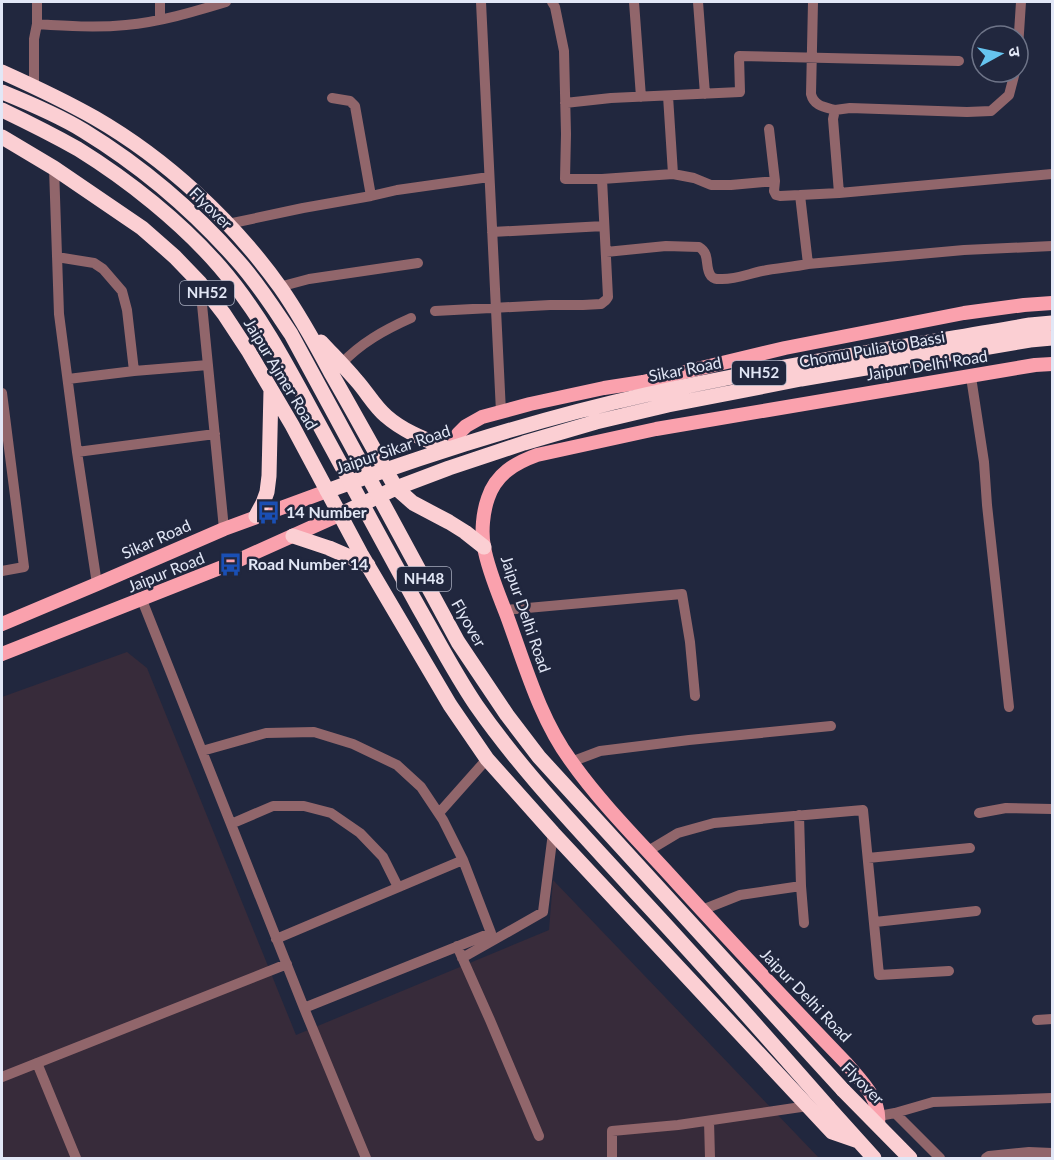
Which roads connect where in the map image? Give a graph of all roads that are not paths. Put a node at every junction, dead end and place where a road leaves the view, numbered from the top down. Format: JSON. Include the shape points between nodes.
{"nodes":[{"id":1,"x":37,"y":2,"type":"edge"},
{"id":2,"x":160,"y":2,"type":"edge"},
{"id":3,"x":226,"y":2,"type":"edge"},
{"id":4,"x":481,"y":2,"type":"edge"},
{"id":5,"x":552,"y":2,"type":"edge"},
{"id":6,"x":633,"y":2,"type":"edge"},
{"id":7,"x":698,"y":2,"type":"edge"},
{"id":8,"x":813,"y":2,"type":"edge"},
{"id":9,"x":1022,"y":2,"type":"edge"},
{"id":10,"x":160,"y":20,"type":"junction"},
{"id":11,"x":37,"y":24,"type":"junction"},
{"id":12,"x":1020,"y":24,"type":"edge"},
{"id":13,"x":812,"y":57,"type":"junction"},
{"id":14,"x":959,"y":62,"type":"dead end"},
{"id":15,"x":2,"y":72,"type":"edge"},
{"id":16,"x":1011,"y":84,"type":"edge"},
{"id":17,"x":34,"y":86,"type":"junction"},
{"id":18,"x":2,"y":92,"type":"edge"},
{"id":19,"x":705,"y":94,"type":"junction"},
{"id":20,"x":668,"y":96,"type":"junction"},
{"id":21,"x":641,"y":97,"type":"junction"},
{"id":22,"x":332,"y":98,"type":"dead end"},
{"id":23,"x":565,"y":103,"type":"junction"},
{"id":24,"x":2,"y":110,"type":"edge"},
{"id":25,"x":835,"y":110,"type":"junction"},
{"id":26,"x":769,"y":129,"type":"dead end"},
{"id":27,"x":2,"y":138,"type":"edge"},
{"id":28,"x":54,"y":168,"type":"junction"},
{"id":29,"x":673,"y":174,"type":"junction"},
{"id":30,"x":1053,"y":174,"type":"edge"},
{"id":31,"x":489,"y":177,"type":"junction"},
{"id":32,"x":602,"y":179,"type":"junction"},
{"id":33,"x":775,"y":181,"type":"junction"},
{"id":34,"x":839,"y":193,"type":"junction"},
{"id":35,"x":801,"y":195,"type":"junction"},
{"id":36,"x":371,"y":196,"type":"junction"},
{"id":37,"x":228,"y":224,"type":"junction"},
{"id":38,"x":604,"y":226,"type":"junction"},
{"id":39,"x":492,"y":232,"type":"junction"},
{"id":40,"x":1053,"y":246,"type":"edge"},
{"id":41,"x":606,"y":252,"type":"junction"},
{"id":42,"x":57,"y":257,"type":"junction"},
{"id":43,"x":418,"y":263,"type":"dead end"},
{"id":44,"x":808,"y":264,"type":"junction"},
{"id":45,"x":200,"y":284,"type":"junction"},
{"id":46,"x":279,"y":287,"type":"junction"},
{"id":47,"x":1053,"y":303,"type":"edge"},
{"id":48,"x":496,"y":309,"type":"junction"},
{"id":49,"x":435,"y":311,"type":"dead end"},
{"id":50,"x":411,"y":318,"type":"dead end"},
{"id":51,"x":1053,"y":323,"type":"edge"},
{"id":52,"x":305,"y":325,"type":"junction"},
{"id":53,"x":1053,"y":338,"type":"edge"},
{"id":54,"x":208,"y":364,"type":"junction"},
{"id":55,"x":341,"y":364,"type":"junction"},
{"id":56,"x":1053,"y":364,"type":"edge"},
{"id":57,"x":134,"y":371,"type":"junction"},
{"id":58,"x":971,"y":377,"type":"junction"},
{"id":59,"x":68,"y":379,"type":"junction"},
{"id":60,"x":271,"y":388,"type":"junction"},
{"id":61,"x":2,"y":393,"type":"edge"},
{"id":62,"x":501,"y":412,"type":"junction"},
{"id":63,"x":3,"y":417,"type":"edge"},
{"id":64,"x":215,"y":434,"type":"junction"},
{"id":65,"x":470,"y":442,"type":"joint"},
{"id":66,"x":451,"y":448,"type":"junction"},
{"id":67,"x":77,"y":452,"type":"junction"},
{"id":68,"x":385,"y":470,"type":"junction"},
{"id":69,"x":396,"y":488,"type":"junction"},
{"id":70,"x":327,"y":491,"type":"junction"},
{"id":71,"x":341,"y":514,"type":"junction"},
{"id":72,"x":256,"y":516,"type":"junction"},
{"id":73,"x":224,"y":529,"type":"junction"},
{"id":74,"x":293,"y":536,"type":"junction"},
{"id":75,"x":484,"y":547,"type":"junction"},
{"id":76,"x":368,"y":565,"type":"junction"},
{"id":77,"x":2,"y":570,"type":"edge"},
{"id":78,"x":97,"y":584,"type":"junction"},
{"id":79,"x":142,"y":600,"type":"junction"},
{"id":80,"x":505,"y":610,"type":"junction"},
{"id":81,"x":2,"y":624,"type":"edge"},
{"id":82,"x":2,"y":654,"type":"edge"},
{"id":83,"x":695,"y":696,"type":"dead end"},
{"id":84,"x":1010,"y":707,"type":"dead end"},
{"id":85,"x":831,"y":726,"type":"dead end"},
{"id":86,"x":202,"y":751,"type":"junction"},
{"id":87,"x":487,"y":759,"type":"junction"},
{"id":88,"x":571,"y":762,"type":"junction"},
{"id":89,"x":1053,"y":809,"type":"edge"},
{"id":90,"x":439,"y":813,"type":"junction"},
{"id":91,"x":979,"y":813,"type":"dead end"},
{"id":92,"x":799,"y":814,"type":"junction"},
{"id":93,"x":231,"y":824,"type":"junction"},
{"id":94,"x":553,"y":833,"type":"junction"},
{"id":95,"x":970,"y":848,"type":"dead end"},
{"id":96,"x":648,"y":851,"type":"junction"},
{"id":97,"x":868,"y":858,"type":"junction"},
{"id":98,"x":463,"y":860,"type":"junction"},
{"id":99,"x":801,"y":886,"type":"junction"},
{"id":100,"x":398,"y":887,"type":"junction"},
{"id":101,"x":702,"y":910,"type":"junction"},
{"id":102,"x":976,"y":911,"type":"dead end"},
{"id":103,"x":875,"y":922,"type":"junction"},
{"id":104,"x":804,"y":923,"type":"dead end"},
{"id":105,"x":276,"y":939,"type":"junction"},
{"id":106,"x":457,"y":946,"type":"junction"},
{"id":107,"x":462,"y":958,"type":"junction"},
{"id":108,"x":287,"y":964,"type":"junction"},
{"id":109,"x":949,"y":971,"type":"dead end"},
{"id":110,"x":304,"y":1008,"type":"junction"},
{"id":111,"x":1053,"y":1019,"type":"edge"},
{"id":112,"x":1038,"y":1020,"type":"dead end"},
{"id":113,"x":37,"y":1063,"type":"junction"},
{"id":114,"x":2,"y":1077,"type":"edge"},
{"id":115,"x":1053,"y":1098,"type":"edge"},
{"id":116,"x":808,"y":1106,"type":"junction"},
{"id":117,"x":895,"y":1113,"type":"junction"},
{"id":118,"x":879,"y":1120,"type":"junction"},
{"id":119,"x":709,"y":1121,"type":"junction"},
{"id":120,"x":539,"y":1136,"type":"dead end"},
{"id":121,"x":858,"y":1141,"type":"junction"},
{"id":122,"x":1053,"y":1153,"type":"edge"},
{"id":123,"x":76,"y":1158,"type":"edge"},
{"id":124,"x":366,"y":1158,"type":"edge"},
{"id":125,"x":612,"y":1158,"type":"edge"},
{"id":126,"x":710,"y":1158,"type":"edge"},
{"id":127,"x":874,"y":1158,"type":"edge"},
{"id":128,"x":910,"y":1158,"type":"edge"},
{"id":129,"x":940,"y":1158,"type":"edge"},
{"id":130,"x":986,"y":1158,"type":"edge"}],
"edges":[{"from":1,"to":11,"type":"street"},
{"from":2,"to":10,"type":"street"},
{"from":3,"to":10,"type":"street"},
{"from":4,"to":31,"type":"street"},
{"from":5,"to":23,"type":"street","via":[[564,51]]},
{"from":6,"to":21,"type":"street"},
{"from":7,"to":19,"type":"street"},
{"from":8,"to":13,"type":"street"},
{"from":9,"to":12,"type":"street"},
{"from":10,"to":11,"type":"street","via":[[125,25]]},
{"from":11,"to":17,"type":"street"},
{"from":13,"to":14,"type":"street"},
{"from":13,"to":19,"type":"street","via":[[739,56],[740,92]]},
{"from":13,"to":25,"type":"street","via":[[813,99],[819,106]]},
{"from":15,"to":17,"type":"highway"},
{"from":16,"to":25,"type":"street","via":[[1008,95],[991,111]]},
{"from":17,"to":37,"type":"highway","via":[[138,146]]},
{"from":18,"to":118,"type":"highway","name":"Flyover","number":"NH48","bridge":true,"via":[[85,131],[136,167],[171,194],[238,261],[291,334],[458,642],[507,715],[568,790],[843,1090]]},
{"from":19,"to":20,"type":"street"},
{"from":20,"to":21,"type":"street"},
{"from":20,"to":29,"type":"street"},
{"from":21,"to":23,"type":"street"},
{"from":22,"to":36,"type":"street","via":[[350,101],[355,106]]},
{"from":23,"to":32,"type":"street","via":[[565,179]]},
{"from":24,"to":121,"type":"highway","number":"NH48","bridge":true,"via":[[55,136],[126,182],[184,230],[219,266],[280,352],[451,664],[505,745]]},
{"from":25,"to":34,"type":"street"},
{"from":26,"to":33,"type":"street"},
{"from":27,"to":28,"type":"highway","name":"Jaipur Ajmer Road","number":"NH52"},
{"from":28,"to":42,"type":"street"},
{"from":28,"to":45,"type":"highway","name":"Jaipur Ajmer Road","number":"NH52","via":[[142,228]]},
{"from":29,"to":32,"type":"street"},
{"from":29,"to":33,"type":"street","via":[[711,185]]},
{"from":30,"to":34,"type":"street"},
{"from":31,"to":36,"type":"street"},
{"from":31,"to":39,"type":"street"},
{"from":32,"to":38,"type":"street"},
{"from":33,"to":35,"type":"street","via":[[776,195]]},
{"from":34,"to":35,"type":"street"},
{"from":35,"to":44,"type":"street"},
{"from":36,"to":37,"type":"street"},
{"from":37,"to":46,"type":"highway"},
{"from":38,"to":39,"type":"street"},
{"from":38,"to":41,"type":"street"},
{"from":39,"to":48,"type":"street"},
{"from":40,"to":44,"type":"street"},
{"from":41,"to":44,"type":"street","via":[[699,247],[706,255],[710,274],[717,280]]},
{"from":41,"to":48,"type":"street","via":[[608,297],[601,304]]},
{"from":42,"to":57,"type":"street","via":[[94,263],[122,291]]},
{"from":42,"to":59,"type":"street","via":[[59,314]]},
{"from":43,"to":46,"type":"street"},
{"from":45,"to":54,"type":"street"},
{"from":45,"to":60,"type":"highway","name":"Jaipur Ajmer Road","number":"NH52"},
{"from":46,"to":52,"type":"highway"},
{"from":47,"to":62,"type":"main road","via":[[964,313],[785,348]]},
{"from":48,"to":49,"type":"street"},
{"from":48,"to":62,"type":"street"},
{"from":50,"to":55,"type":"street","via":[[373,337]]},
{"from":51,"to":65,"type":"highway","name":"Sikar Road","number":"NH52","via":[[876,351],[656,393]]},
{"from":52,"to":55,"type":"highway"},
{"from":52,"to":68,"type":"highway"},
{"from":53,"to":69,"type":"highway","name":"Chomu Pulia to Bassi","number":"NH52","via":[[863,368],[668,405],[524,444]]},
{"from":54,"to":57,"type":"street"},
{"from":54,"to":64,"type":"street"},
{"from":55,"to":66,"type":"highway","via":[[387,417],[417,436]]},
{"from":56,"to":58,"type":"main road","name":"Jaipur Delhi Road"},
{"from":57,"to":59,"type":"street"},
{"from":58,"to":75,"type":"main road","name":"Jaipur Delhi Road","via":[[656,429],[537,455],[520,461],[495,483],[484,521]]},
{"from":58,"to":84,"type":"street"},
{"from":59,"to":67,"type":"street"},
{"from":60,"to":70,"type":"highway","name":"Jaipur Ajmer Road","number":"NH52"},
{"from":60,"to":72,"type":"highway","via":[[269,476],[267,492]]},
{"from":61,"to":63,"type":"street"},
{"from":62,"to":66,"type":"main road","via":[[466,426]]},
{"from":63,"to":77,"type":"street","via":[[24,567]]},
{"from":64,"to":67,"type":"street"},
{"from":64,"to":73,"type":"street"},
{"from":65,"to":66,"type":"highway","name":"Jaipur Sikar Road","number":"NH52"},
{"from":66,"to":68,"type":"highway","name":"Jaipur Sikar Road","number":"NH52"},
{"from":67,"to":78,"type":"street"},
{"from":68,"to":69,"type":"highway"},
{"from":68,"to":70,"type":"highway","name":"Jaipur Sikar Road","number":"NH52"},
{"from":69,"to":71,"type":"highway","number":"NH52"},
{"from":69,"to":75,"type":"highway"},
{"from":70,"to":71,"type":"highway","name":"Jaipur Ajmer Road","number":"NH52"},
{"from":70,"to":72,"type":"main road","name":"Sikar Road"},
{"from":71,"to":74,"type":"main road","name":"Jaipur Road"},
{"from":71,"to":76,"type":"highway","name":"Jaipur Ajmer Road"},
{"from":72,"to":73,"type":"main road","name":"Sikar Road"},
{"from":73,"to":78,"type":"main road","name":"Sikar Road"},
{"from":74,"to":76,"type":"highway"},
{"from":74,"to":79,"type":"main road","name":"Jaipur Road"},
{"from":75,"to":80,"type":"main road","name":"Jaipur Delhi Road"},
{"from":76,"to":87,"type":"highway","name":"Jaipur Ajmer Road","via":[[450,705]]},
{"from":78,"to":81,"type":"main road","name":"Sikar Road"},
{"from":79,"to":82,"type":"main road","name":"Jaipur Road"},
{"from":79,"to":86,"type":"street"},
{"from":80,"to":83,"type":"street","via":[[682,594]]},
{"from":80,"to":88,"type":"main road","name":"Jaipur Delhi Road","via":[[534,688]]},
{"from":85,"to":88,"type":"street","via":[[600,751]]},
{"from":86,"to":90,"type":"street","via":[[266,733],[314,732],[353,744],[397,765],[421,787]]},
{"from":86,"to":93,"type":"street"},
{"from":87,"to":90,"type":"street"},
{"from":87,"to":94,"type":"highway","name":"Jaipur Ajmer Road"},
{"from":88,"to":96,"type":"main road","name":"Jaipur Delhi Road"},
{"from":89,"to":91,"type":"street","via":[[1006,808]]},
{"from":90,"to":98,"type":"street"},
{"from":92,"to":96,"type":"street","via":[[714,823],[678,833]]},
{"from":92,"to":97,"type":"street","via":[[863,810]]},
{"from":92,"to":99,"type":"street"},
{"from":93,"to":100,"type":"street","via":[[273,806],[304,806],[331,813],[360,832],[382,857]]},
{"from":93,"to":105,"type":"street"},
{"from":94,"to":107,"type":"street","via":[[543,912]]},
{"from":94,"to":116,"type":"highway","name":"Jaipur Ajmer Road"},
{"from":95,"to":97,"type":"street"},
{"from":96,"to":101,"type":"main road","name":"Jaipur Delhi Road"},
{"from":97,"to":103,"type":"street"},
{"from":98,"to":100,"type":"street"},
{"from":98,"to":106,"type":"street","via":[[491,933]]},
{"from":99,"to":101,"type":"street","via":[[740,895]]},
{"from":99,"to":104,"type":"street"},
{"from":100,"to":105,"type":"street"},
{"from":101,"to":118,"type":"main road","name":"Jaipur Delhi Road","via":[[846,1063],[873,1096]]},
{"from":102,"to":103,"type":"street"},
{"from":103,"to":109,"type":"street","via":[[879,975]]},
{"from":105,"to":108,"type":"street"},
{"from":106,"to":107,"type":"street"},
{"from":106,"to":110,"type":"street"},
{"from":107,"to":120,"type":"street"},
{"from":108,"to":110,"type":"street"},
{"from":108,"to":113,"type":"street"},
{"from":110,"to":124,"type":"street"},
{"from":111,"to":112,"type":"street"},
{"from":113,"to":114,"type":"street"},
{"from":113,"to":123,"type":"street"},
{"from":115,"to":117,"type":"street","via":[[933,1102]]},
{"from":116,"to":119,"type":"street"},
{"from":116,"to":121,"type":"highway","name":"Jaipur Ajmer Road","via":[[832,1132]]},
{"from":117,"to":118,"type":"street"},
{"from":117,"to":129,"type":"street"},
{"from":118,"to":128,"type":"highway","name":"Jaipur Delhi Road","number":"NH48"},
{"from":119,"to":125,"type":"street","via":[[612,1131]]},
{"from":119,"to":126,"type":"street"},
{"from":121,"to":127,"type":"highway","number":"NH48"},
{"from":122,"to":130,"type":"street"}]}
